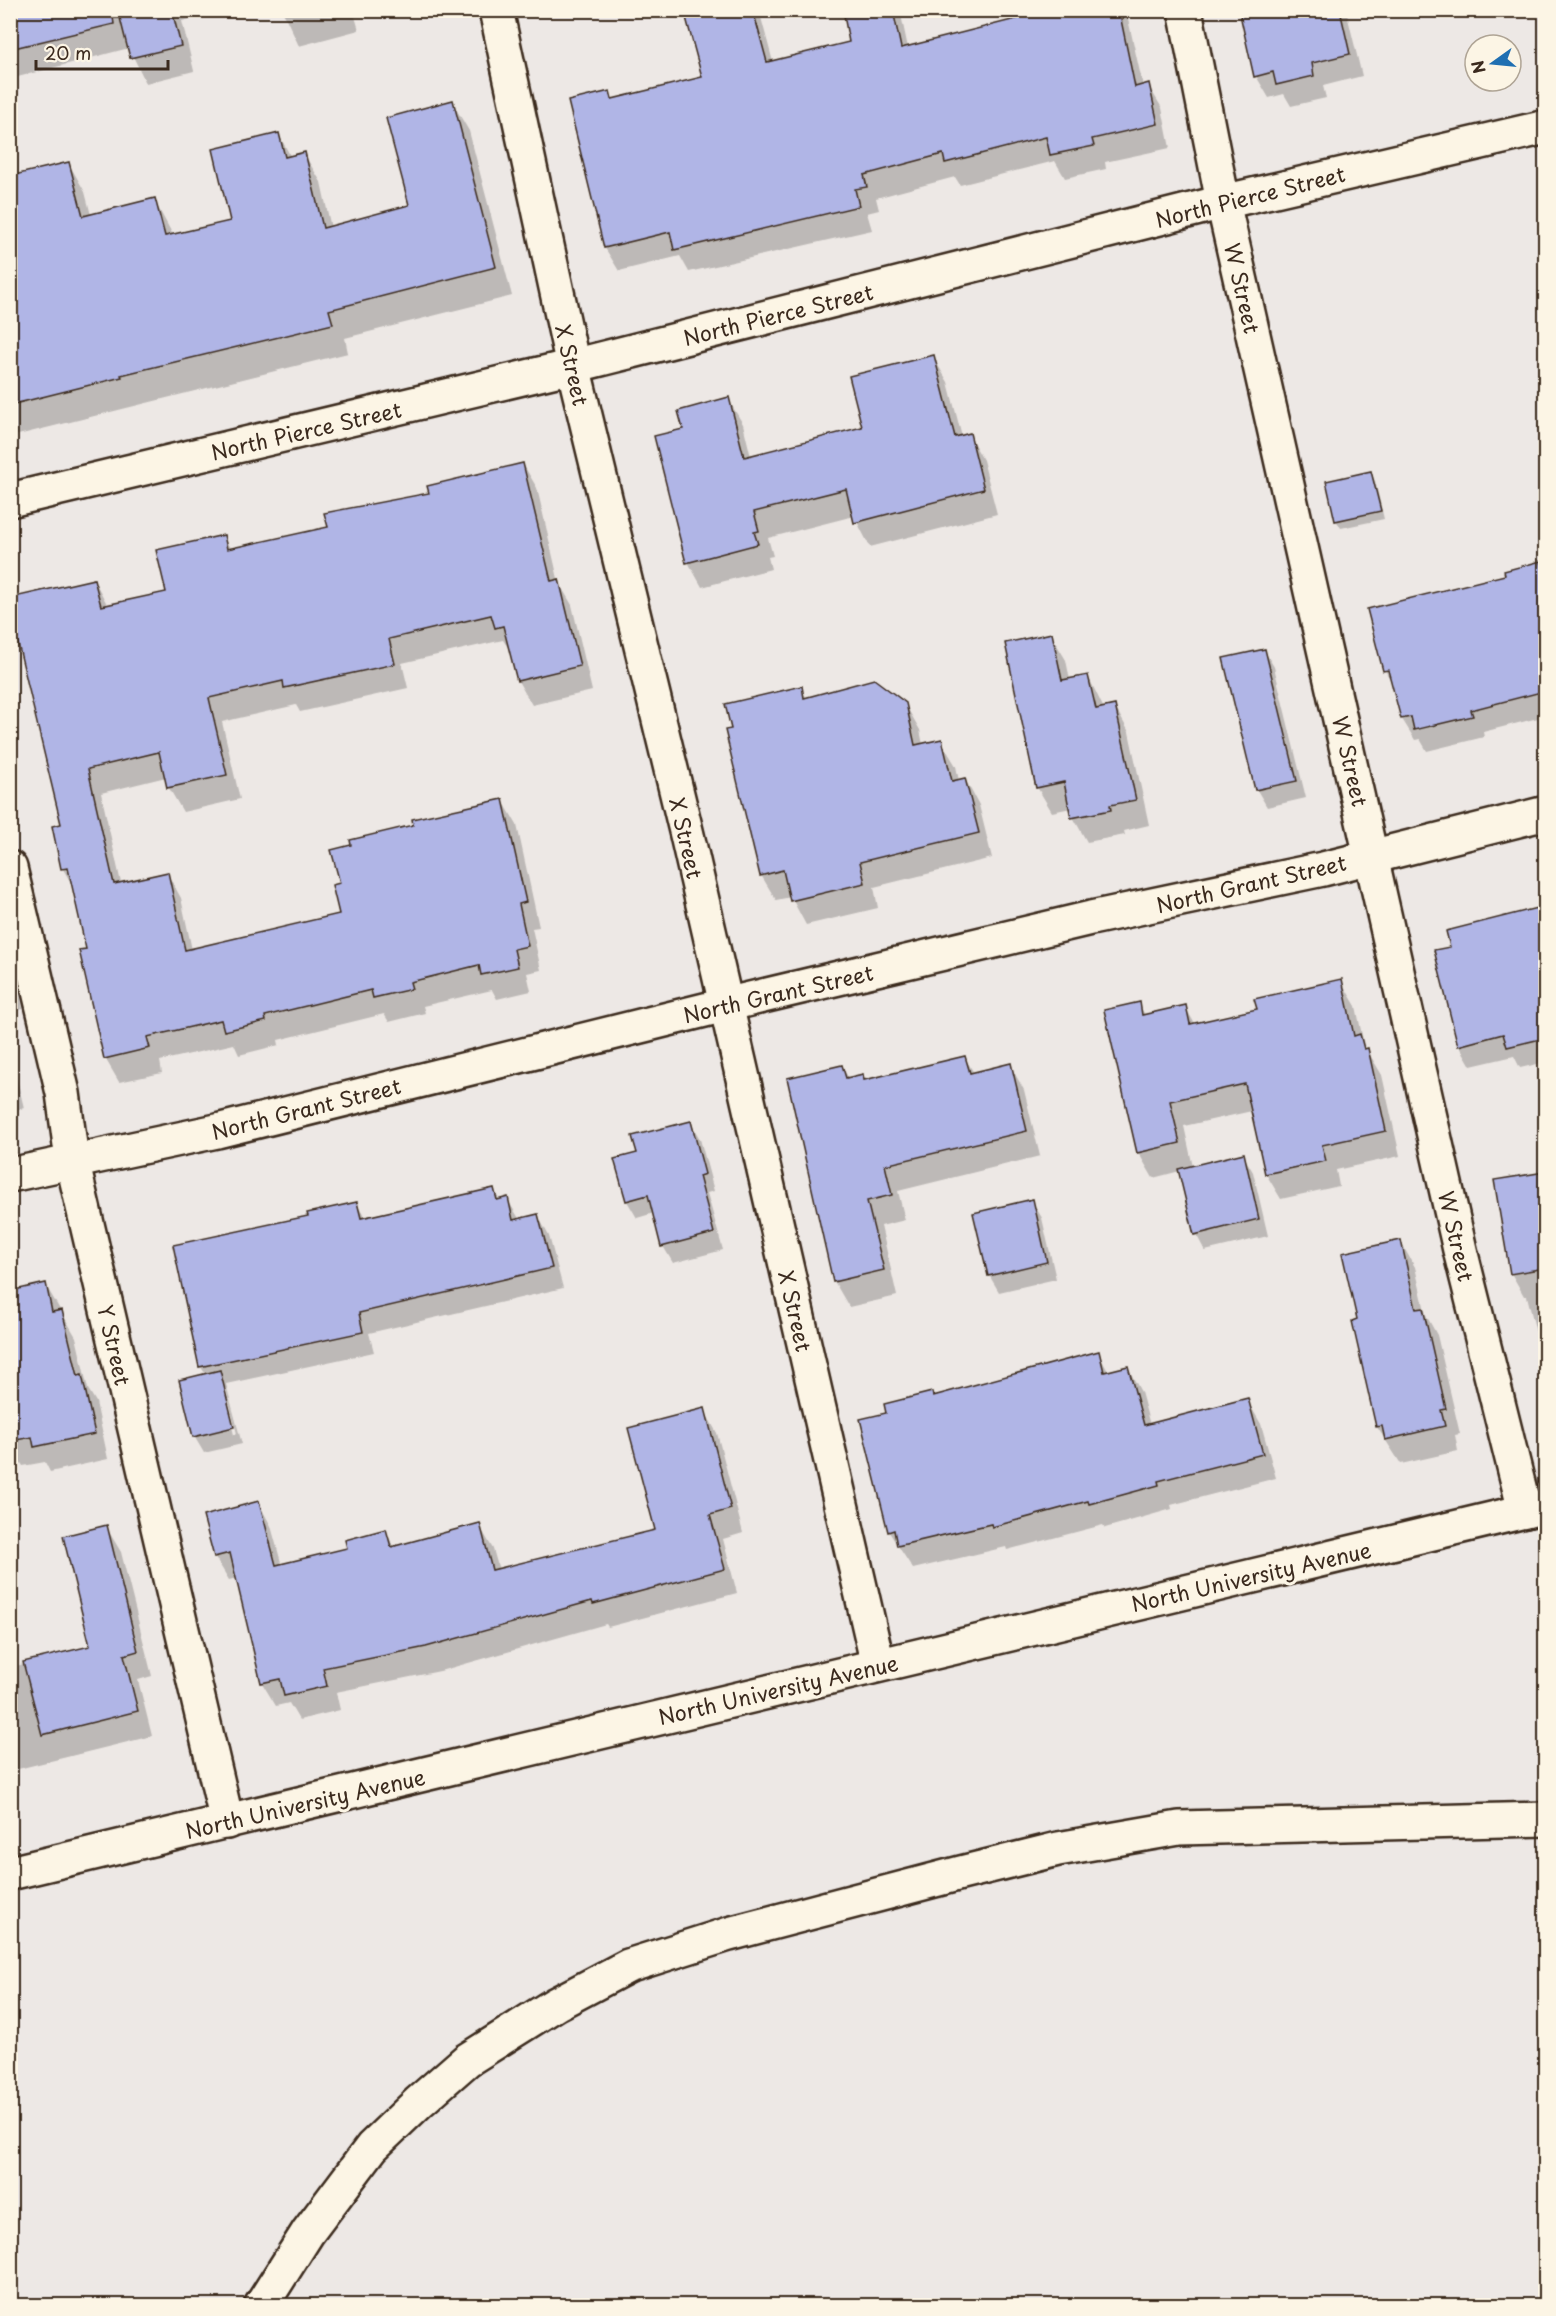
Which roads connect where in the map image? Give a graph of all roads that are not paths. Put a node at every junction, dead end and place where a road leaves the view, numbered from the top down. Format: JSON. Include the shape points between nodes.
{"nodes":[{"id":1,"x":495,"y":10,"type":"edge"},
{"id":2,"x":1185,"y":10,"type":"edge"},
{"id":3,"x":1545,"y":127,"type":"edge"},
{"id":4,"x":1223,"y":202,"type":"junction"},
{"id":5,"x":573,"y":366,"type":"junction"},
{"id":6,"x":10,"y":501,"type":"edge"},
{"id":7,"x":1545,"y":813,"type":"edge"},
{"id":8,"x":1372,"y":855,"type":"junction"},
{"id":9,"x":10,"y":867,"type":"edge"},
{"id":10,"x":725,"y":1005,"type":"junction"},
{"id":11,"x":72,"y":1160,"type":"junction"},
{"id":12,"x":10,"y":1175,"type":"edge"},
{"id":13,"x":1535,"y":1508,"type":"edge"},
{"id":14,"x":878,"y":1665,"type":"junction"},
{"id":15,"x":1545,"y":1819,"type":"edge"},
{"id":16,"x":227,"y":1822,"type":"junction"},
{"id":17,"x":10,"y":1873,"type":"edge"},
{"id":18,"x":261,"y":2306,"type":"edge"}],
"edges":[{"from":1,"to":5,"type":"street","name":"X Street"},
{"from":2,"to":4,"type":"street","name":"W Street"},
{"from":3,"to":4,"type":"street","name":"North Pierce Street"},
{"from":4,"to":5,"type":"street","name":"North Pierce Street"},
{"from":4,"to":8,"type":"street","name":"W Street"},
{"from":5,"to":6,"type":"street","name":"North Pierce Street"},
{"from":5,"to":10,"type":"street","name":"X Street"},
{"from":7,"to":8,"type":"street","name":"North Grant Street"},
{"from":8,"to":10,"type":"street","name":"North Grant Street"},
{"from":8,"to":13,"type":"street","name":"W Street","via":[[1460,1250]]},
{"from":9,"to":11,"type":"street","name":"Y Street","via":[[63,1093]]},
{"from":10,"to":11,"type":"street","name":"North Grant Street","via":[[217,1131]]},
{"from":10,"to":14,"type":"street","name":"X Street"},
{"from":11,"to":12,"type":"street","name":"North Grant Street"},
{"from":11,"to":16,"type":"street","name":"Y Street"},
{"from":13,"to":14,"type":"street","name":"North University Avenue"},
{"from":14,"to":16,"type":"street","name":"North University Avenue"},
{"from":15,"to":18,"type":"street","via":[[1179,1828],[1058,1848],[729,1934],[628,1966],[556,2004],[467,2060],[419,2102],[372,2147],[308,2232]]},
{"from":16,"to":17,"type":"street","name":"North University Avenue"}]}
